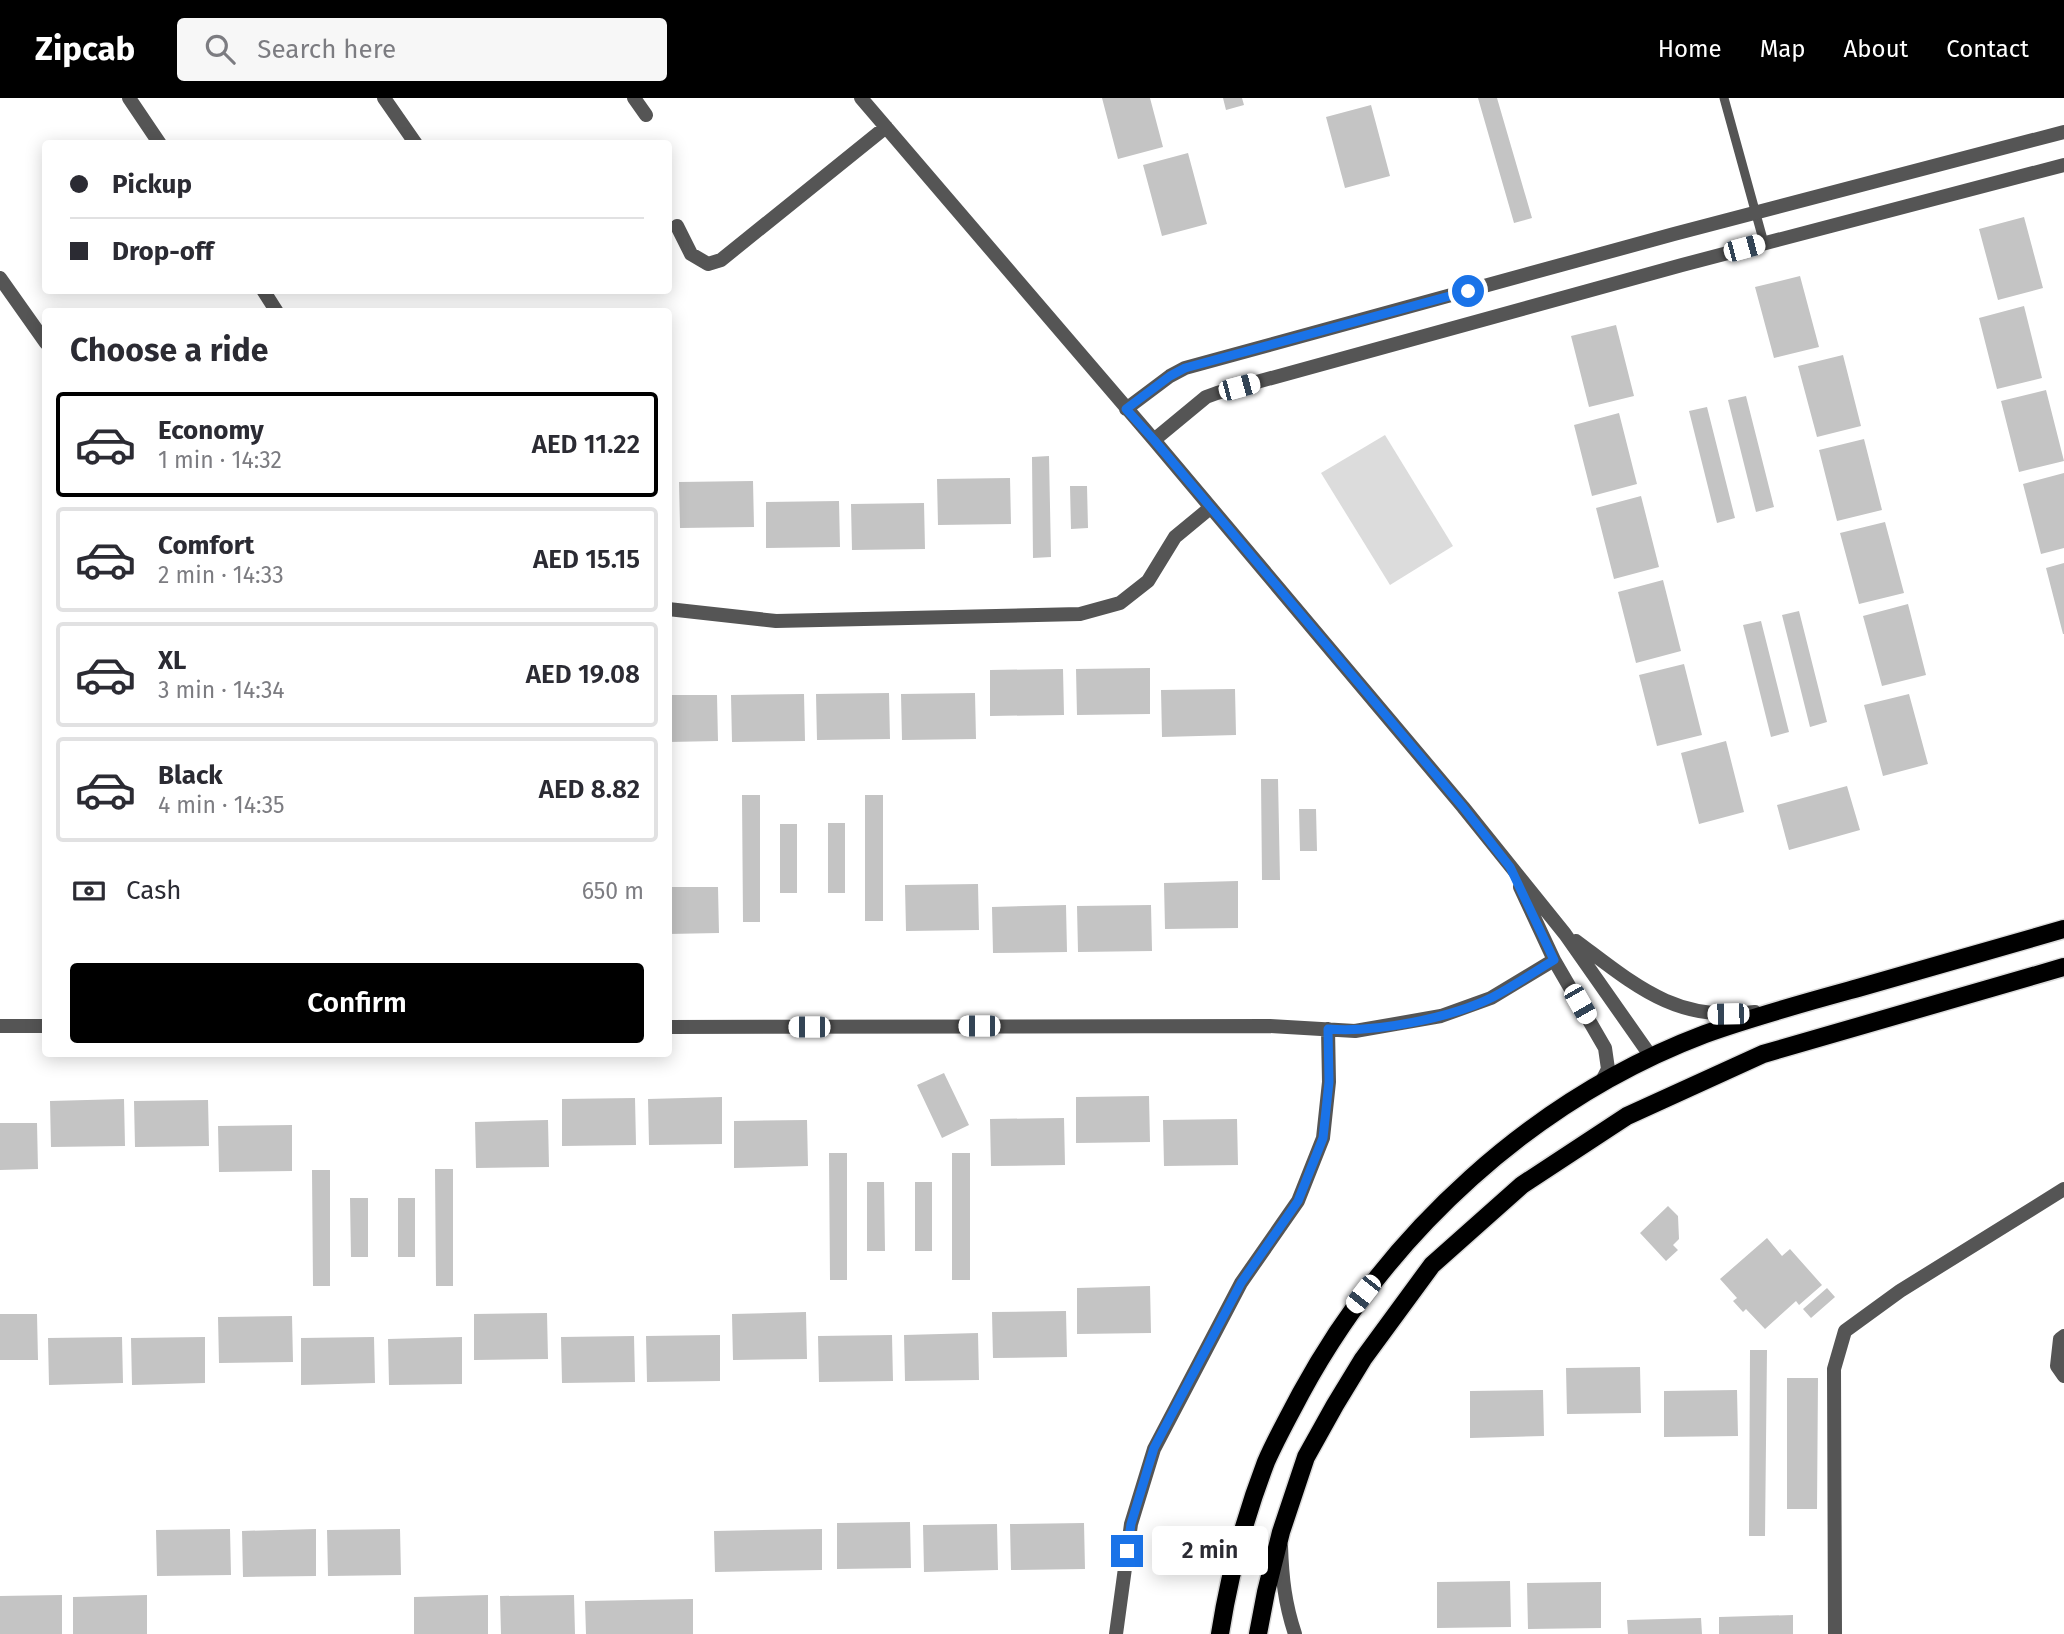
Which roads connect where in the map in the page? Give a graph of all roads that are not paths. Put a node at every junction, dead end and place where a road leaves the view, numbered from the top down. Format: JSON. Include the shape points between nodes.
{"nodes":[{"id":1,"x":129,"y":98,"type":"edge"},
{"id":2,"x":384,"y":98,"type":"edge"},
{"id":3,"x":634,"y":98,"type":"edge"},
{"id":4,"x":861,"y":98,"type":"edge"},
{"id":5,"x":1724,"y":98,"type":"edge"},
{"id":6,"x":646,"y":115,"type":"dead end"},
{"id":7,"x":886,"y":127,"type":"junction"},
{"id":8,"x":2064,"y":132,"type":"edge"},
{"id":9,"x":157,"y":140,"type":"edge"},
{"id":10,"x":413,"y":140,"type":"edge"},
{"id":11,"x":2064,"y":165,"type":"edge"},
{"id":12,"x":1756,"y":213,"type":"junction"},
{"id":13,"x":677,"y":226,"type":"dead end"},
{"id":14,"x":1764,"y":243,"type":"junction"},
{"id":15,"x":0,"y":278,"type":"edge"},
{"id":16,"x":42,"y":337,"type":"edge"},
{"id":17,"x":1126,"y":409,"type":"junction"},
{"id":18,"x":1154,"y":440,"type":"junction"},
{"id":19,"x":1210,"y":508,"type":"junction"},
{"id":20,"x":672,"y":609,"type":"edge"},
{"id":21,"x":1510,"y":867,"type":"junction"},
{"id":22,"x":2064,"y":929,"type":"edge"},
{"id":23,"x":1565,"y":934,"type":"junction"},
{"id":24,"x":1554,"y":960,"type":"junction"},
{"id":25,"x":2064,"y":967,"type":"edge"},
{"id":26,"x":1788,"y":1007,"type":"junction"},
{"id":27,"x":0,"y":1026,"type":"edge"},
{"id":28,"x":42,"y":1026,"type":"edge"},
{"id":29,"x":672,"y":1027,"type":"edge"},
{"id":30,"x":1328,"y":1029,"type":"junction"},
{"id":31,"x":1651,"y":1058,"type":"junction"},
{"id":32,"x":1601,"y":1083,"type":"junction"},
{"id":33,"x":2064,"y":1189,"type":"edge"},
{"id":34,"x":2064,"y":1336,"type":"edge"},
{"id":35,"x":2064,"y":1376,"type":"edge"},
{"id":36,"x":1281,"y":1532,"type":"junction"},
{"id":37,"x":1116,"y":1634,"type":"edge"},
{"id":38,"x":1220,"y":1634,"type":"edge"},
{"id":39,"x":1258,"y":1634,"type":"edge"},
{"id":40,"x":1296,"y":1634,"type":"edge"},
{"id":41,"x":1835,"y":1634,"type":"edge"}],
"edges":[{"from":1,"to":9,"type":"street"},
{"from":2,"to":10,"type":"street"},
{"from":3,"to":6,"type":"street"},
{"from":4,"to":7,"type":"street"},
{"from":5,"to":12,"type":"lane"},
{"from":7,"to":13,"type":"street","via":[[721,260],[708,264],[691,254]]},
{"from":7,"to":17,"type":"street"},
{"from":8,"to":12,"type":"street"},
{"from":11,"to":14,"type":"street"},
{"from":12,"to":14,"type":"lane"},
{"from":12,"to":17,"type":"street","via":[[1185,368]]},
{"from":14,"to":18,"type":"street","via":[[1217,393]]},
{"from":15,"to":16,"type":"street"},
{"from":17,"to":18,"type":"street"},
{"from":18,"to":19,"type":"street"},
{"from":19,"to":20,"type":"street","via":[[1175,537],[1148,581],[1120,603],[1080,614],[776,621]]},
{"from":19,"to":21,"type":"street"},
{"from":21,"to":23,"type":"street"},
{"from":21,"to":24,"type":"street"},
{"from":22,"to":26,"type":"main road"},
{"from":23,"to":26,"type":"street","via":[[1640,989],[1688,1010],[1713,1014]]},
{"from":23,"to":31,"type":"street"},
{"from":24,"to":30,"type":"street","via":[[1491,998],[1441,1016],[1354,1031]]},
{"from":24,"to":32,"type":"street","via":[[1605,1048],[1608,1069]]},
{"from":25,"to":36,"type":"main road","via":[[1763,1054],[1627,1116],[1522,1185],[1432,1265],[1363,1359],[1306,1457]]},
{"from":26,"to":31,"type":"main road"},
{"from":27,"to":28,"type":"street"},
{"from":29,"to":30,"type":"street"},
{"from":30,"to":37,"type":"street","via":[[1323,1138],[1298,1201],[1241,1283],[1154,1448],[1131,1524]]},
{"from":31,"to":32,"type":"main road"},
{"from":32,"to":38,"type":"main road","via":[[1509,1146],[1463,1186],[1387,1264],[1352,1309],[1318,1361],[1267,1460],[1238,1550]]},
{"from":33,"to":41,"type":"street","via":[[1900,1290],[1846,1331],[1834,1369]]},
{"from":34,"to":35,"type":"street","via":[[2057,1366]]},
{"from":36,"to":39,"type":"main road"},
{"from":36,"to":40,"type":"street","via":[[1284,1595]]}]}
